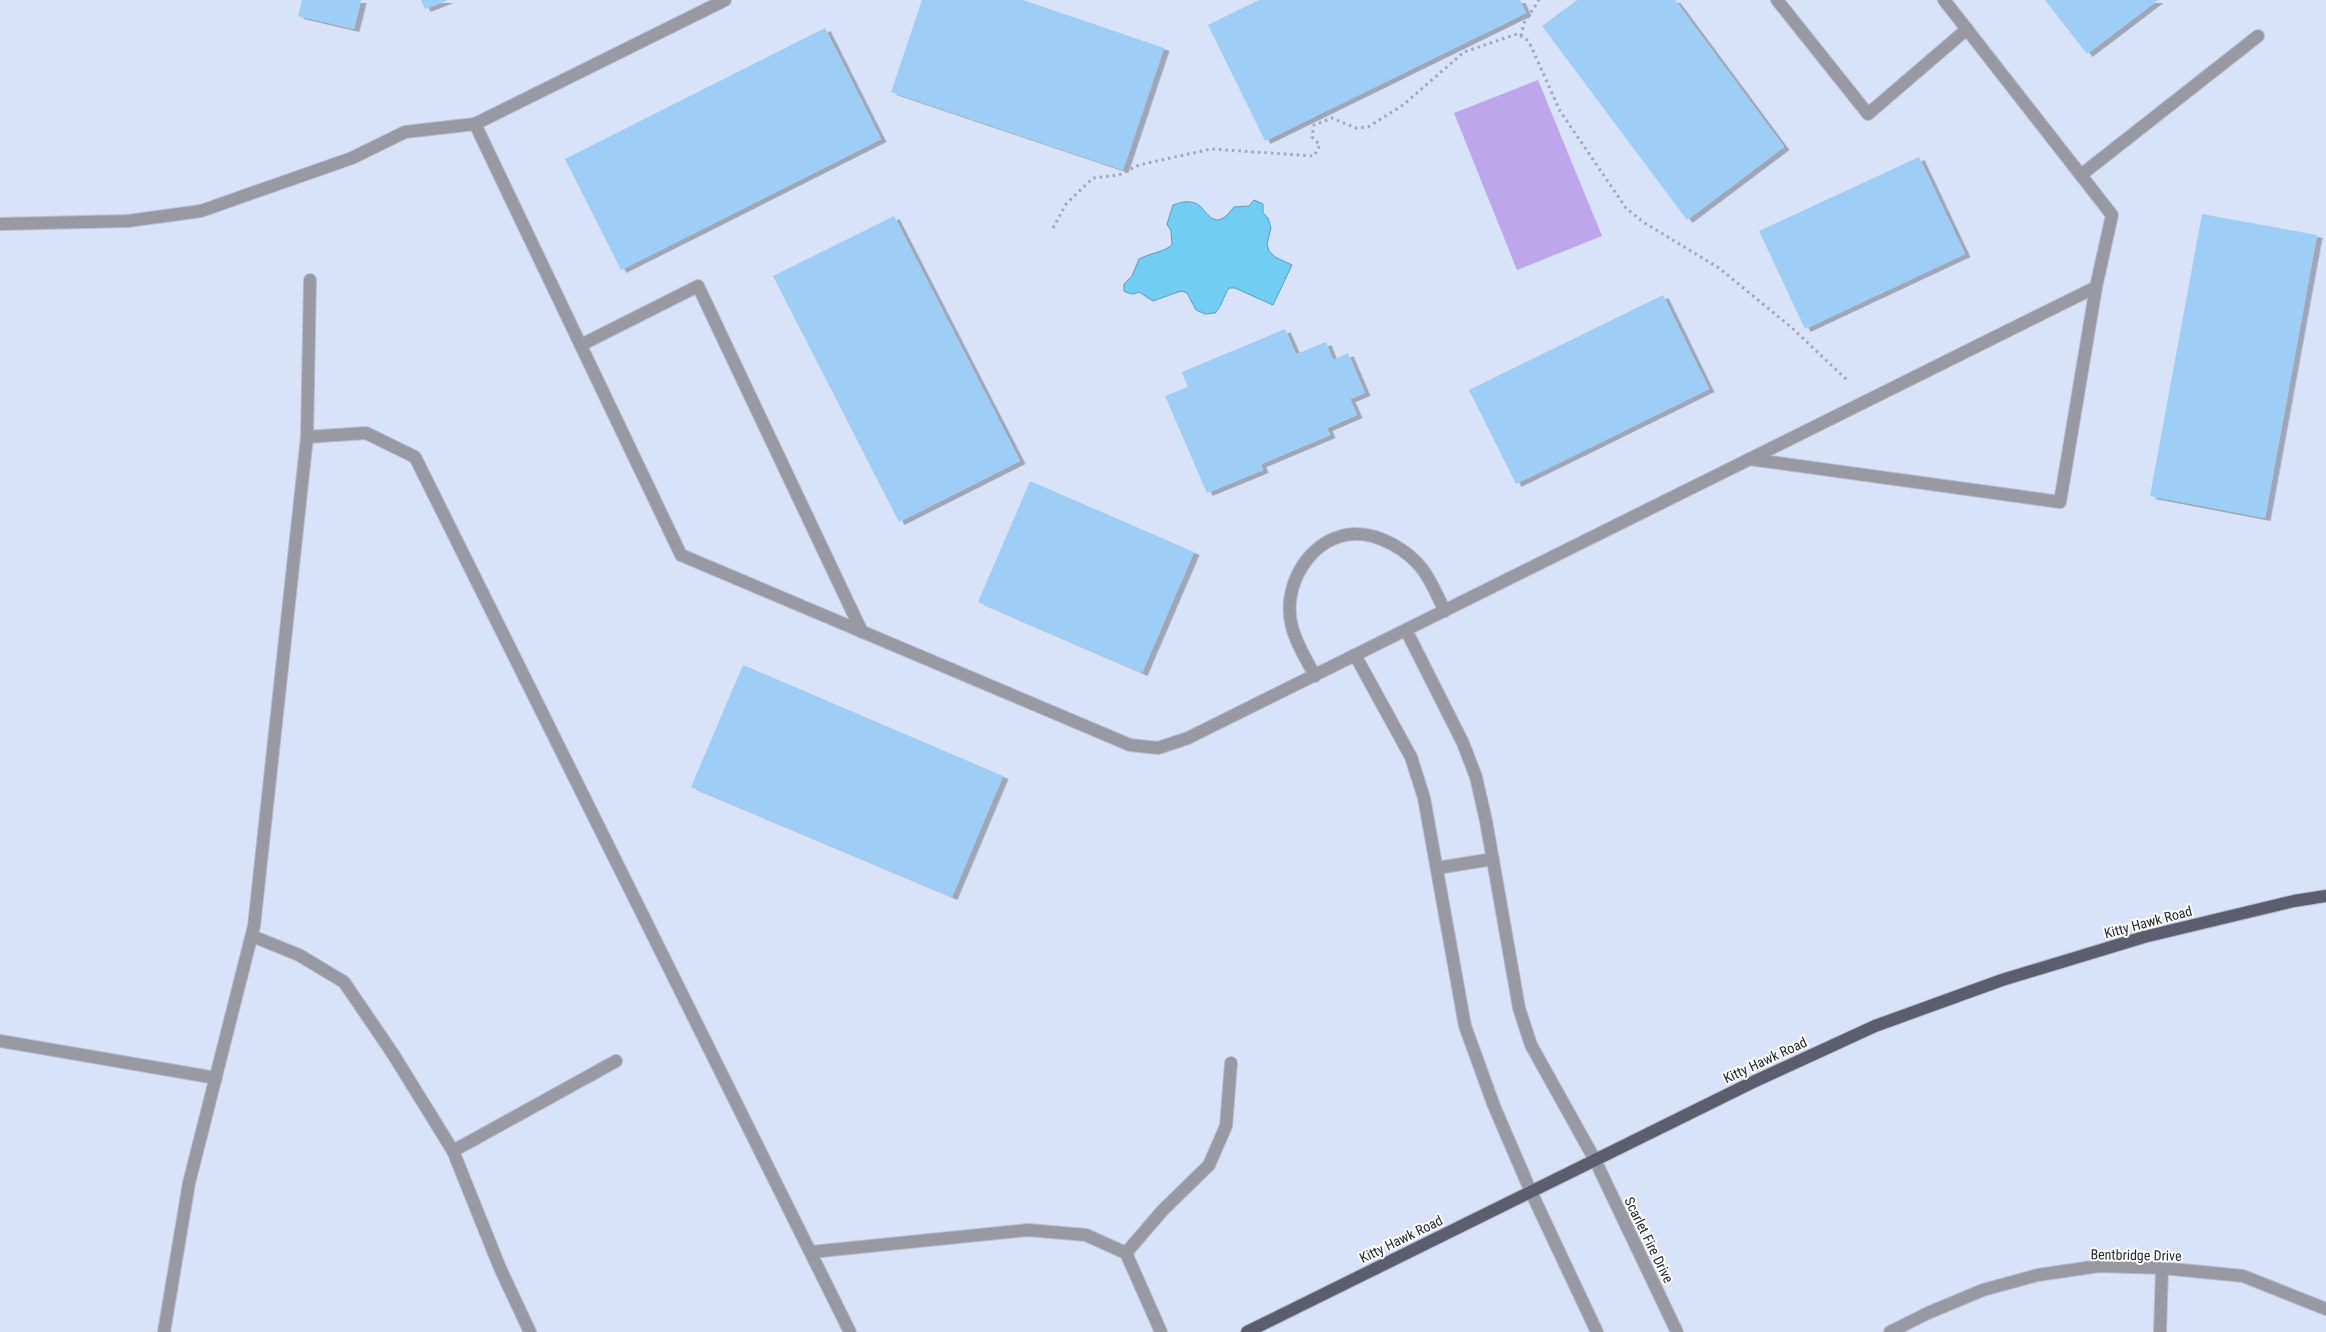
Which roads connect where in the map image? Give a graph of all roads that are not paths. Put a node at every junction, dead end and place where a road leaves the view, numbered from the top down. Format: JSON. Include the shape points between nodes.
{"nodes":[{"id":1,"x":725,"y":0,"type":"edge"},
{"id":2,"x":1777,"y":0,"type":"edge"},
{"id":3,"x":1944,"y":0,"type":"edge"},
{"id":4,"x":1967,"y":29,"type":"junction"},
{"id":5,"x":2258,"y":36,"type":"dead end"},
{"id":6,"x":476,"y":124,"type":"junction"},
{"id":7,"x":2081,"y":175,"type":"junction"},
{"id":8,"x":0,"y":224,"type":"edge"},
{"id":9,"x":310,"y":280,"type":"dead end"},
{"id":10,"x":2096,"y":287,"type":"junction"},
{"id":11,"x":581,"y":345,"type":"junction"},
{"id":12,"x":307,"y":437,"type":"junction"},
{"id":13,"x":1750,"y":459,"type":"junction"},
{"id":14,"x":1445,"y":611,"type":"junction"},
{"id":15,"x":1406,"y":630,"type":"junction"},
{"id":16,"x":862,"y":632,"type":"junction"},
{"id":17,"x":1355,"y":655,"type":"junction"},
{"id":18,"x":1315,"y":676,"type":"junction"},
{"id":19,"x":1493,"y":859,"type":"junction"},
{"id":20,"x":1437,"y":868,"type":"junction"},
{"id":21,"x":2326,"y":896,"type":"edge"},
{"id":22,"x":252,"y":936,"type":"junction"},
{"id":23,"x":0,"y":1041,"type":"edge"},
{"id":24,"x":616,"y":1062,"type":"dead end"},
{"id":25,"x":1231,"y":1063,"type":"dead end"},
{"id":26,"x":216,"y":1078,"type":"junction"},
{"id":27,"x":453,"y":1151,"type":"junction"},
{"id":28,"x":1595,"y":1160,"type":"junction"},
{"id":29,"x":1531,"y":1192,"type":"junction"},
{"id":30,"x":811,"y":1252,"type":"junction"},
{"id":31,"x":1126,"y":1253,"type":"junction"},
{"id":32,"x":2162,"y":1268,"type":"junction"},
{"id":33,"x":2326,"y":1309,"type":"edge"},
{"id":34,"x":164,"y":1332,"type":"edge"},
{"id":35,"x":530,"y":1332,"type":"edge"},
{"id":36,"x":850,"y":1332,"type":"edge"},
{"id":37,"x":1161,"y":1332,"type":"edge"},
{"id":38,"x":1247,"y":1332,"type":"edge"},
{"id":39,"x":1597,"y":1332,"type":"edge"},
{"id":40,"x":1677,"y":1332,"type":"edge"},
{"id":41,"x":1890,"y":1332,"type":"edge"},
{"id":42,"x":2160,"y":1332,"type":"edge"}],
"edges":[{"from":1,"to":6,"type":"street"},
{"from":2,"to":4,"type":"street","via":[[1868,114]]},
{"from":3,"to":4,"type":"street"},
{"from":4,"to":7,"type":"street"},
{"from":5,"to":7,"type":"street"},
{"from":6,"to":8,"type":"street","via":[[405,132],[352,158],[202,211],[128,221]]},
{"from":6,"to":11,"type":"street"},
{"from":7,"to":10,"type":"street","via":[[2112,214]]},
{"from":9,"to":12,"type":"street"},
{"from":10,"to":13,"type":"street"},
{"from":10,"to":13,"type":"street","via":[[2060,502]]},
{"from":11,"to":16,"type":"street","via":[[681,555]]},
{"from":11,"to":16,"type":"street","via":[[698,286]]},
{"from":12,"to":22,"type":"street"},
{"from":12,"to":30,"type":"street","via":[[366,433],[415,457]]},
{"from":13,"to":14,"type":"street"},
{"from":14,"to":15,"type":"street"},
{"from":14,"to":18,"type":"street","via":[[1423,570],[1402,550],[1381,538],[1354,534],[1329,540],[1306,558],[1293,584],[1290,615],[1298,645]]},
{"from":15,"to":17,"type":"street"},
{"from":15,"to":19,"type":"street","name":"Scarlet Fire Drive","via":[[1463,743],[1476,777]]},
{"from":16,"to":18,"type":"street","via":[[1130,746],[1158,748],[1188,738]]},
{"from":17,"to":18,"type":"street"},
{"from":17,"to":20,"type":"street","via":[[1411,757],[1424,798]]},
{"from":19,"to":20,"type":"street"},
{"from":19,"to":28,"type":"street","name":"Scarlet Fire Drive","via":[[1522,1018],[1531,1045]]},
{"from":20,"to":29,"type":"street","via":[[1465,1026],[1494,1106]]},
{"from":21,"to":28,"type":"main road","name":"Kitty Hawk Road","via":[[2144,937],[1984,986],[1875,1026]]},
{"from":22,"to":26,"type":"street"},
{"from":22,"to":27,"type":"street","via":[[299,955],[344,982]]},
{"from":23,"to":26,"type":"street"},
{"from":24,"to":27,"type":"street"},
{"from":25,"to":31,"type":"street","via":[[1226,1126],[1209,1165],[1162,1211]]},
{"from":26,"to":34,"type":"street","via":[[189,1183]]},
{"from":27,"to":35,"type":"street","via":[[500,1268]]},
{"from":28,"to":29,"type":"main road","name":"Kitty Hawk Road"},
{"from":28,"to":40,"type":"street","name":"Scarlet Fire Drive"},
{"from":29,"to":38,"type":"main road","name":"Kitty Hawk Road"},
{"from":29,"to":39,"type":"street"},
{"from":30,"to":31,"type":"street","via":[[1028,1230],[1086,1235]]},
{"from":30,"to":36,"type":"street"},
{"from":31,"to":37,"type":"street"},
{"from":32,"to":33,"type":"street","name":"Bentbridge Drive","via":[[2243,1276]]},
{"from":32,"to":41,"type":"street","name":"Bentbridge Drive","via":[[2099,1266],[2038,1274],[1983,1290]]},
{"from":32,"to":42,"type":"street"}]}
